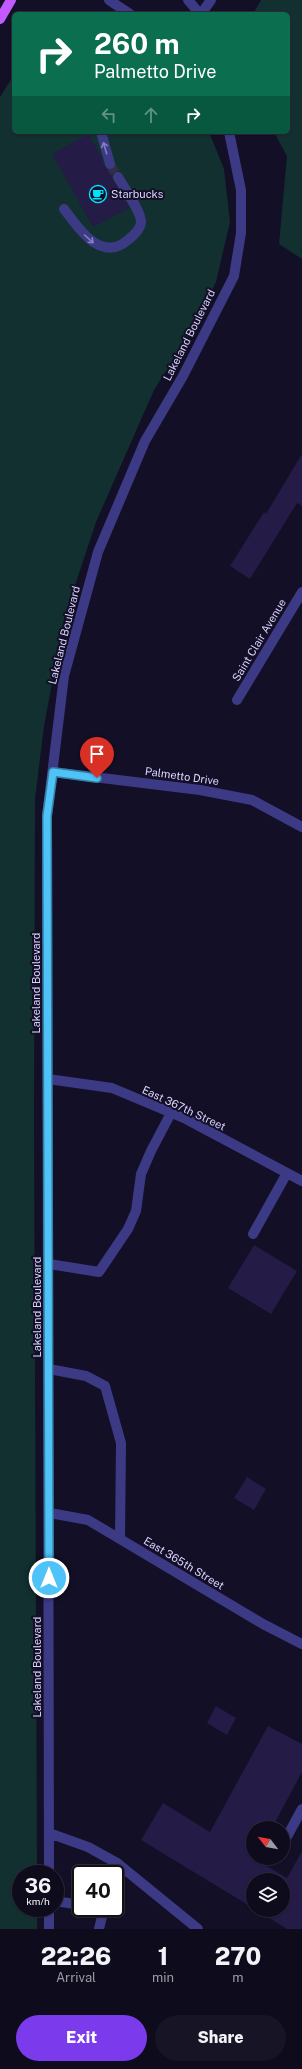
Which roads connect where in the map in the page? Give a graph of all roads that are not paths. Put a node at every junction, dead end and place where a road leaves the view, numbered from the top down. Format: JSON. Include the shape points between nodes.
{"nodes":[{"id":1,"x":11,"y":0,"type":"edge"},
{"id":2,"x":109,"y":0,"type":"edge"},
{"id":3,"x":188,"y":0,"type":"edge"},
{"id":4,"x":211,"y":0,"type":"edge"},
{"id":5,"x":127,"y":12,"type":"edge"},
{"id":6,"x":199,"y":12,"type":"edge"},
{"id":7,"x":202,"y":12,"type":"edge"},
{"id":8,"x":0,"y":18,"type":"edge"},
{"id":9,"x":102,"y":134,"type":"edge"},
{"id":10,"x":230,"y":134,"type":"edge"},
{"id":11,"x":110,"y":164,"type":"tunnel mouth"},
{"id":12,"x":118,"y":177,"type":"tunnel mouth"},
{"id":13,"x":64,"y":209,"type":"dead end"},
{"id":14,"x":302,"y":592,"type":"edge"},
{"id":15,"x":237,"y":700,"type":"dead end"},
{"id":16,"x":53,"y":772,"type":"junction"},
{"id":17,"x":302,"y":827,"type":"edge"},
{"id":18,"x":48,"y":1079,"type":"junction"},
{"id":19,"x":171,"y":1113,"type":"junction"},
{"id":20,"x":287,"y":1173,"type":"junction"},
{"id":21,"x":302,"y":1181,"type":"edge"},
{"id":22,"x":253,"y":1234,"type":"dead end"},
{"id":23,"x":48,"y":1264,"type":"junction"},
{"id":24,"x":49,"y":1369,"type":"junction"},
{"id":25,"x":50,"y":1514,"type":"junction"},
{"id":26,"x":120,"y":1538,"type":"junction"},
{"id":27,"x":302,"y":1644,"type":"edge"},
{"id":28,"x":302,"y":1809,"type":"edge"},
{"id":29,"x":290,"y":1831,"type":"edge"},
{"id":30,"x":49,"y":1833,"type":"junction"},
{"id":31,"x":117,"y":1863,"type":"joint"},
{"id":32,"x":49,"y":1865,"type":"edge"},
{"id":33,"x":49,"y":1917,"type":"edge"},
{"id":34,"x":102,"y":1917,"type":"edge"},
{"id":35,"x":49,"y":1929,"type":"edge"},
{"id":36,"x":99,"y":1929,"type":"edge"},
{"id":37,"x":198,"y":1929,"type":"edge"}],
"edges":[{"from":1,"to":8,"type":"main road"},
{"from":2,"to":5,"type":"street"},
{"from":3,"to":6,"type":"street"},
{"from":4,"to":7,"type":"street"},
{"from":11,"to":9,"type":"street","one_way":true},
{"from":10,"to":16,"type":"street","name":"Lakeland Boulevard","via":[[241,190],[241,233],[234,276],[183,376],[145,441],[98,552],[64,676]]},
{"from":13,"to":12,"type":"street","one_way":true,"via":[[93,243],[104,248],[116,247],[126,242],[141,224],[139,212]]},
{"from":14,"to":15,"type":"street","name":"Saint Clair Avenue"},
{"from":16,"to":17,"type":"street","name":"Palmetto Drive","via":[[200,790],[252,800]]},
{"from":16,"to":18,"type":"street","name":"Lakeland Boulevard","via":[[47,816]]},
{"from":18,"to":19,"type":"street","name":"East 367th Street","via":[[112,1088]]},
{"from":18,"to":23,"type":"street","name":"Lakeland Boulevard"},
{"from":19,"to":20,"type":"street","name":"East 367th Street"},
{"from":19,"to":23,"type":"street","via":[[141,1174],[136,1211],[128,1229],[100,1272]]},
{"from":20,"to":21,"type":"street","name":"East 367th Street"},
{"from":20,"to":22,"type":"street"},
{"from":23,"to":24,"type":"street","name":"Lakeland Boulevard"},
{"from":24,"to":25,"type":"street","name":"Lakeland Boulevard"},
{"from":24,"to":26,"type":"street","via":[[86,1376],[105,1386],[121,1443]]},
{"from":25,"to":26,"type":"street","name":"East 365th Street","via":[[88,1520]]},
{"from":25,"to":30,"type":"street","name":"Lakeland Boulevard"},
{"from":26,"to":27,"type":"street","name":"East 365th Street","via":[[263,1624]]},
{"from":28,"to":29,"type":"street"},
{"from":30,"to":31,"type":"street","via":[[88,1847]]},
{"from":30,"to":32,"type":"street","name":"Lakeland Boulevard"},
{"from":31,"to":37,"type":"street"},
{"from":33,"to":35,"type":"street"},
{"from":34,"to":36,"type":"street"}]}
